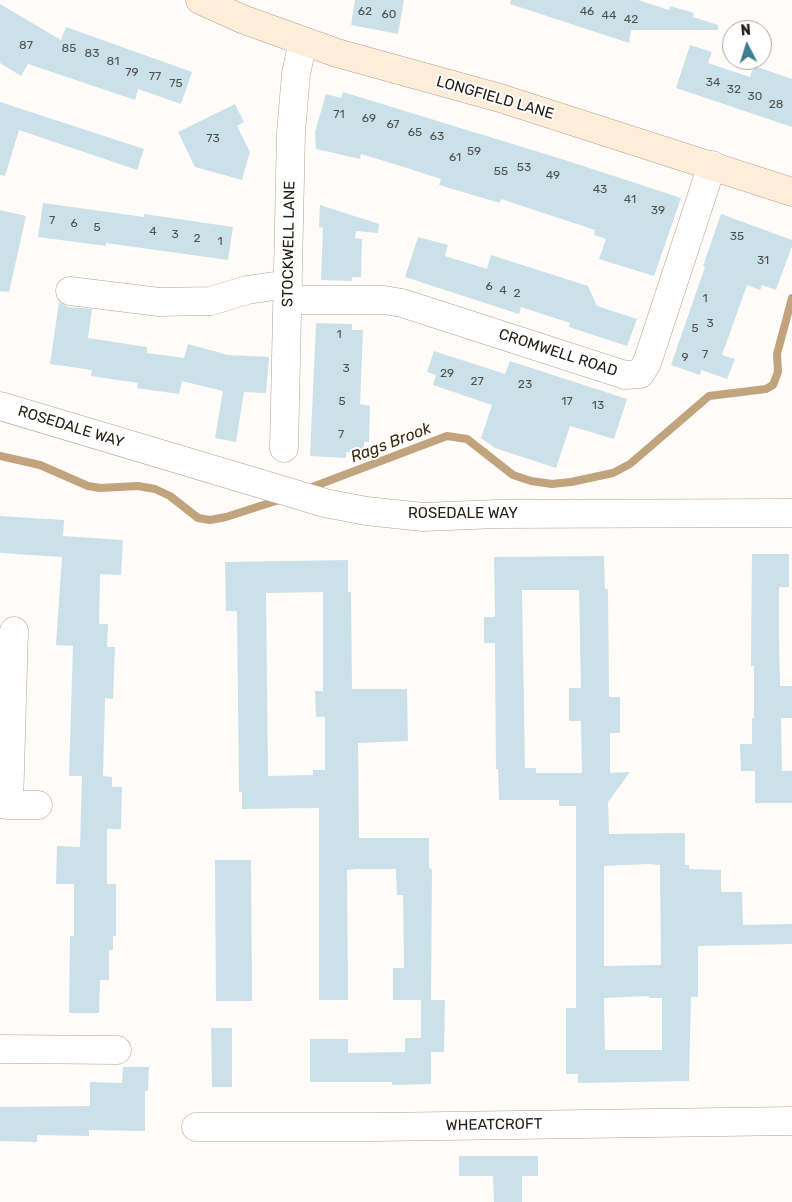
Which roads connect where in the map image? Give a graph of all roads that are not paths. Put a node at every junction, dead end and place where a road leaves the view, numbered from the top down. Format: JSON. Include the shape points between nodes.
{"nodes":[{"id":1,"x":200,"y":0,"type":"edge"},
{"id":2,"x":303,"y":41,"type":"junction"},
{"id":3,"x":712,"y":165,"type":"junction"},
{"id":4,"x":792,"y":192,"type":"edge"},
{"id":5,"x":70,"y":291,"type":"dead end"},
{"id":6,"x":288,"y":292,"type":"junction"},
{"id":7,"x":0,"y":406,"type":"edge"},
{"id":8,"x":284,"y":448,"type":"dead end"},
{"id":9,"x":792,"y":512,"type":"edge"},
{"id":10,"x":14,"y":631,"type":"dead end"},
{"id":11,"x":4,"y":804,"type":"edge"},
{"id":12,"x":38,"y":805,"type":"dead end"},
{"id":13,"x":0,"y":1049,"type":"edge"},
{"id":14,"x":117,"y":1050,"type":"dead end"},
{"id":15,"x":792,"y":1121,"type":"edge"},
{"id":16,"x":196,"y":1127,"type":"dead end"}],
"edges":[{"from":1,"to":2,"type":"street","name":"LONGFIELD LANE"},
{"from":2,"to":3,"type":"street","name":"LONGFIELD LANE","via":[[500,98]]},
{"from":2,"to":6,"type":"street","name":"STOCKWELL LANE","via":[[293,100]]},
{"from":3,"to":4,"type":"street","name":"LONGFIELD LANE"},
{"from":3,"to":6,"type":"street","name":"CROMWELL ROAD","via":[[647,363],[640,374],[625,375],[402,303]]},
{"from":5,"to":6,"type":"street","via":[[159,302],[211,301],[246,290]]},
{"from":6,"to":8,"type":"street","name":"STOCKWELL LANE"},
{"from":7,"to":9,"type":"street","name":"ROSEDALE WAY","via":[[325,503],[423,517]]},
{"from":10,"to":11,"type":"street"},
{"from":11,"to":12,"type":"street"},
{"from":13,"to":14,"type":"street"},
{"from":15,"to":16,"type":"street","name":"WHEATCROFT"}]}
